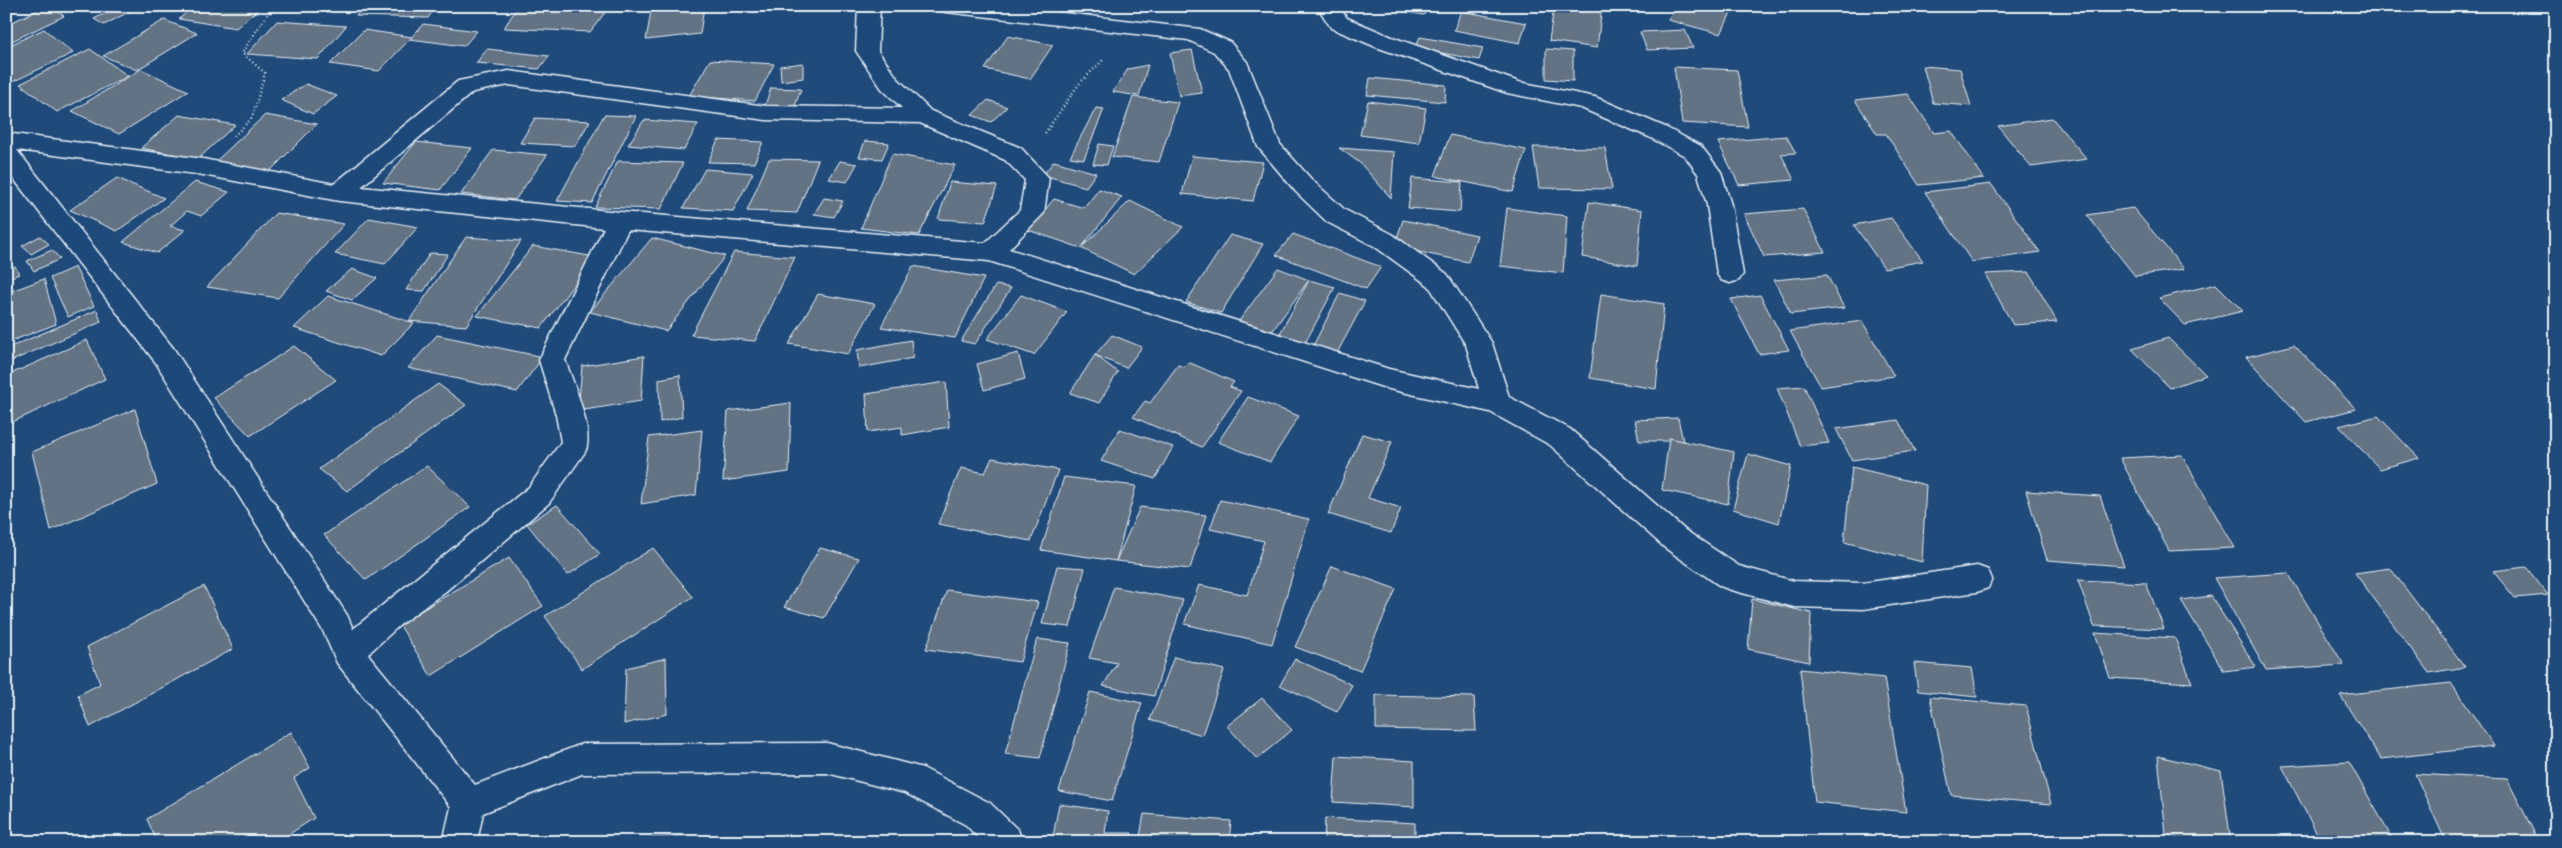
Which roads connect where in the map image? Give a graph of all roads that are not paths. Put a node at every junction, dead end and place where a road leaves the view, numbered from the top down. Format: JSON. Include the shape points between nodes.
{"nodes":[{"id":1,"x":869,"y":6,"type":"edge"},
{"id":2,"x":946,"y":6,"type":"edge"},
{"id":3,"x":1327,"y":6,"type":"edge"},
{"id":4,"x":923,"y":116,"type":"junction"},
{"id":5,"x":6,"y":140,"type":"edge"},
{"id":6,"x":6,"y":152,"type":"edge"},
{"id":7,"x":339,"y":193,"type":"junction"},
{"id":8,"x":620,"y":221,"type":"junction"},
{"id":9,"x":990,"y":252,"type":"junction"},
{"id":10,"x":1730,"y":274,"type":"dead end"},
{"id":11,"x":1497,"y":403,"type":"junction"},
{"id":12,"x":1977,"y":579,"type":"dead end"},
{"id":13,"x":348,"y":653,"type":"junction"},
{"id":14,"x":469,"y":803,"type":"junction"},
{"id":15,"x":460,"y":842,"type":"edge"},
{"id":16,"x":1006,"y":842,"type":"edge"}],
"edges":[{"from":1,"to":4,"type":"street","via":[[867,51],[890,84]]},
{"from":2,"to":11,"type":"street","via":[[1192,34],[1222,47],[1239,67],[1270,147],[1304,186],[1336,216],[1383,240],[1438,280],[1479,344]]},
{"from":3,"to":10,"type":"street","via":[[1339,24],[1384,42],[1516,88],[1587,102],[1693,150],[1709,172],[1719,205]]},
{"from":4,"to":7,"type":"street","via":[[766,113],[509,78],[466,86]]},
{"from":4,"to":9,"type":"street","via":[[1013,154],[1037,178],[1032,213]]},
{"from":5,"to":7,"type":"street","via":[[203,167]]},
{"from":6,"to":13,"type":"street","via":[[165,356],[336,624]]},
{"from":7,"to":8,"type":"street"},
{"from":8,"to":9,"type":"street"},
{"from":8,"to":13,"type":"street","via":[[552,360],[570,415],[575,444],[539,496],[390,615]]},
{"from":9,"to":11,"type":"street","via":[[1389,379]]},
{"from":11,"to":12,"type":"street","via":[[1560,436],[1675,540],[1731,577],[1794,594],[1863,596]]},
{"from":13,"to":14,"type":"street"},
{"from":14,"to":15,"type":"street"},
{"from":14,"to":16,"type":"street","via":[[582,759],[827,758],[911,779],[978,814]]}]}
